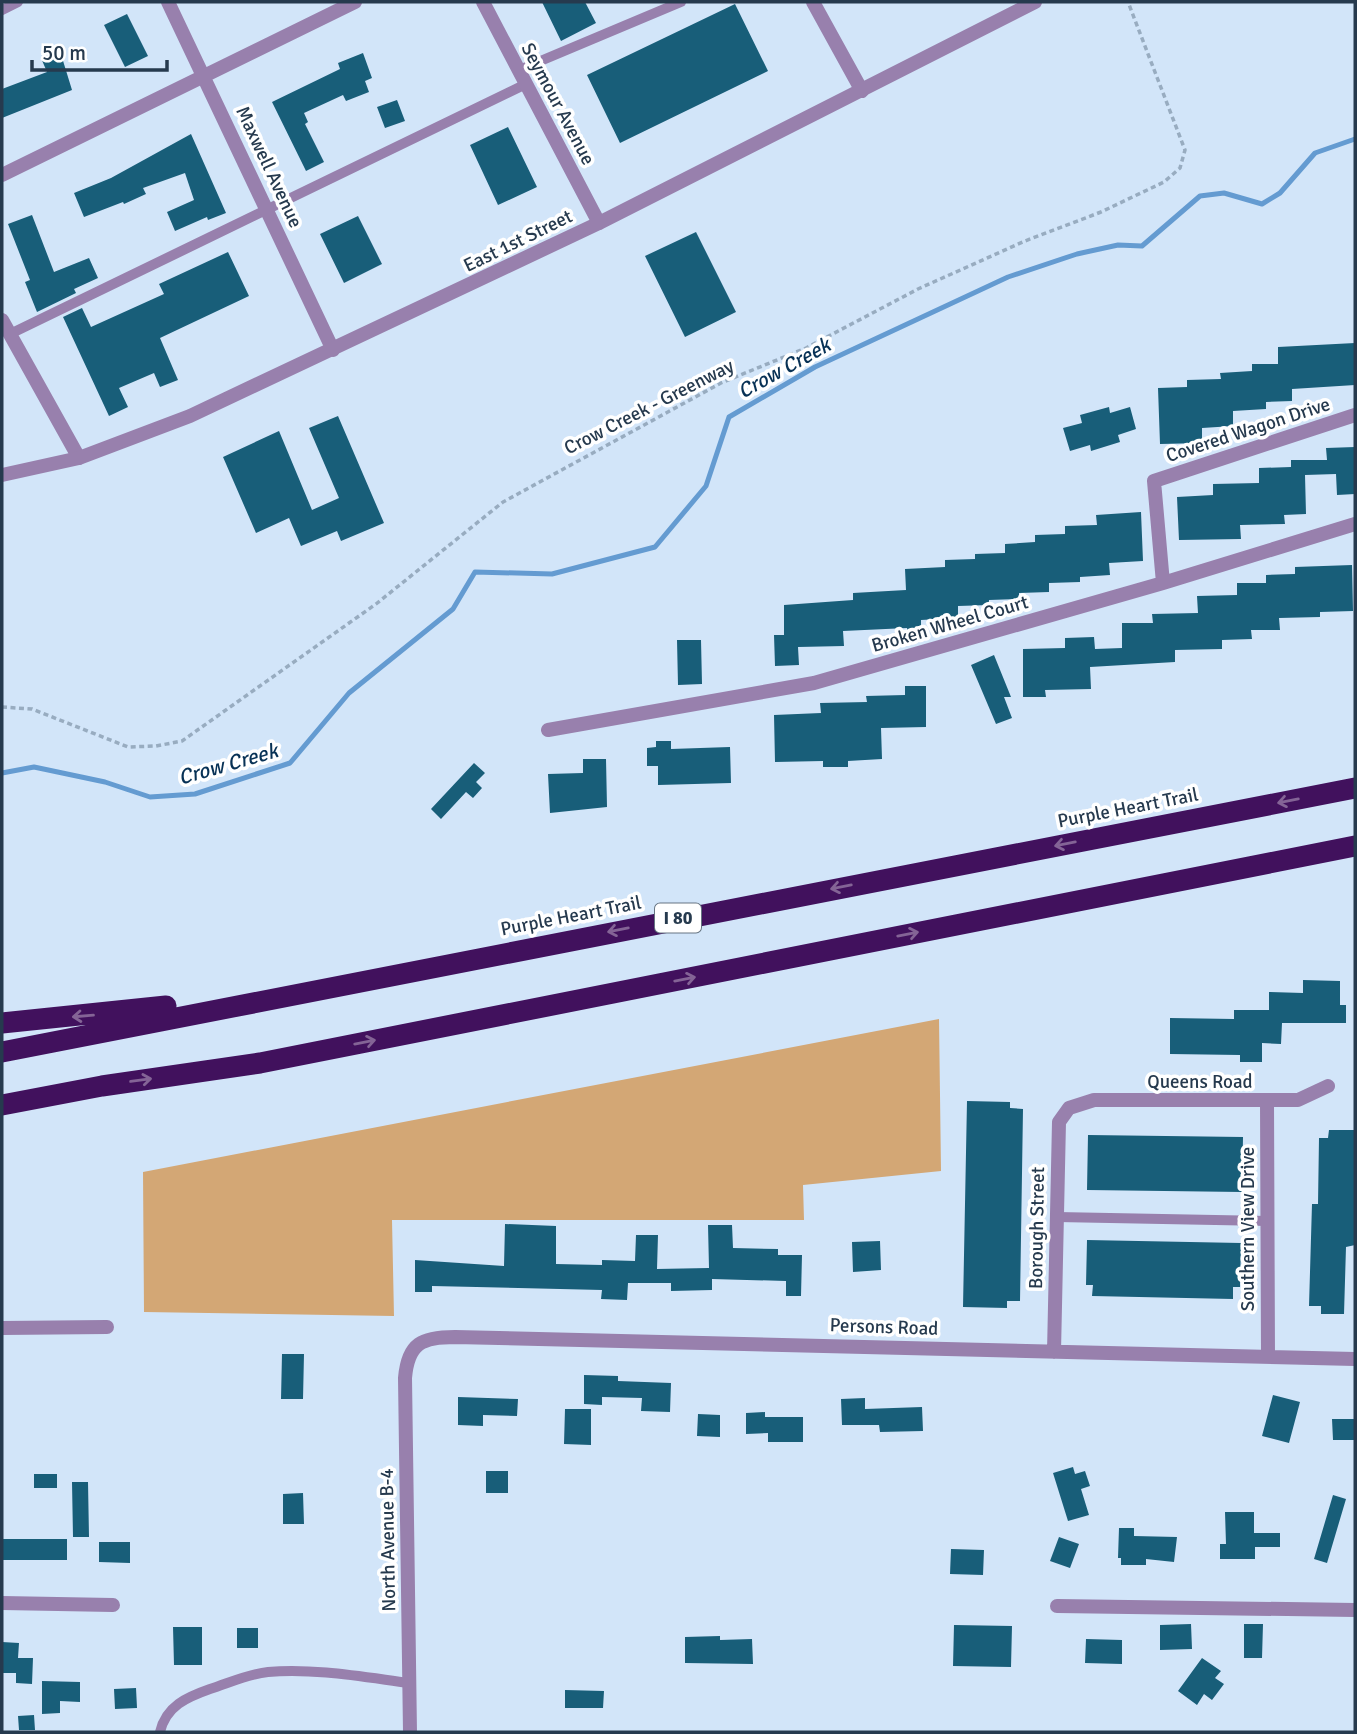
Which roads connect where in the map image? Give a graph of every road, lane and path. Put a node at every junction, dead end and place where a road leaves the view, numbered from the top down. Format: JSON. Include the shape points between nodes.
{"nodes":[{"id":1,"x":18,"y":2,"type":"edge"},
{"id":2,"x":168,"y":2,"type":"edge"},
{"id":3,"x":355,"y":2,"type":"edge"},
{"id":4,"x":483,"y":2,"type":"edge"},
{"id":5,"x":681,"y":2,"type":"edge"},
{"id":6,"x":813,"y":2,"type":"edge"},
{"id":7,"x":1035,"y":2,"type":"edge"},
{"id":8,"x":1128,"y":2,"type":"edge"},
{"id":9,"x":2,"y":10,"type":"edge"},
{"id":10,"x":519,"y":70,"type":"junction"},
{"id":11,"x":204,"y":76,"type":"junction"},
{"id":12,"x":526,"y":84,"type":"junction"},
{"id":13,"x":862,"y":92,"type":"junction"},
{"id":14,"x":2,"y":175,"type":"edge"},
{"id":15,"x":268,"y":209,"type":"junction"},
{"id":16,"x":599,"y":223,"type":"junction"},
{"id":17,"x":2,"y":320,"type":"edge"},
{"id":18,"x":10,"y":334,"type":"junction"},
{"id":19,"x":333,"y":350,"type":"junction"},
{"id":20,"x":1355,"y":415,"type":"edge"},
{"id":21,"x":79,"y":458,"type":"junction"},
{"id":22,"x":2,"y":475,"type":"edge"},
{"id":23,"x":1355,"y":524,"type":"edge"},
{"id":24,"x":1163,"y":583,"type":"junction"},
{"id":25,"x":2,"y":707,"type":"edge"},
{"id":26,"x":548,"y":730,"type":"dead end"},
{"id":27,"x":1355,"y":788,"type":"edge"},
{"id":28,"x":1355,"y":846,"type":"edge"},
{"id":29,"x":369,"y":978,"type":"junction"},
{"id":30,"x":2,"y":1023,"type":"edge"},
{"id":31,"x":2,"y":1052,"type":"edge"},
{"id":32,"x":102,"y":1086,"type":"junction"},
{"id":33,"x":1328,"y":1086,"type":"dead end"},
{"id":34,"x":1267,"y":1102,"type":"junction"},
{"id":35,"x":2,"y":1105,"type":"edge"},
{"id":36,"x":1069,"y":1108,"type":"joint"},
{"id":37,"x":2,"y":1114,"type":"edge"},
{"id":38,"x":1057,"y":1217,"type":"junction"},
{"id":39,"x":1268,"y":1221,"type":"junction"},
{"id":40,"x":107,"y":1327,"type":"dead end"},
{"id":41,"x":2,"y":1328,"type":"edge"},
{"id":42,"x":412,"y":1348,"type":"joint"},
{"id":43,"x":1054,"y":1352,"type":"junction"},
{"id":44,"x":1268,"y":1356,"type":"junction"},
{"id":45,"x":1355,"y":1359,"type":"edge"},
{"id":46,"x":2,"y":1603,"type":"edge"},
{"id":47,"x":113,"y":1605,"type":"dead end"},
{"id":48,"x":1057,"y":1606,"type":"dead end"},
{"id":49,"x":1355,"y":1610,"type":"edge"},
{"id":50,"x":409,"y":1683,"type":"junction"},
{"id":51,"x":160,"y":1732,"type":"edge"},
{"id":52,"x":410,"y":1732,"type":"edge"}],
"edges":[{"from":1,"to":9,"type":"lane"},
{"from":2,"to":11,"type":"street","name":"Maxwell Avenue"},
{"from":3,"to":11,"type":"street"},
{"from":4,"to":10,"type":"street","name":"Seymour Avenue"},
{"from":5,"to":10,"type":"lane"},
{"from":6,"to":13,"type":"street"},
{"from":7,"to":13,"type":"street","name":"East 1st Street"},
{"from":8,"to":25,"type":"path","name":"Crow Creek - Greenway","via":[[1185,150],[1180,168],[1164,182],[918,289],[806,348],[721,383],[568,464],[503,502],[376,604],[182,741],[128,747],[32,709]]},
{"from":10,"to":12,"type":"street","name":"Seymour Avenue"},
{"from":11,"to":14,"type":"street"},
{"from":11,"to":15,"type":"street","name":"Maxwell Avenue"},
{"from":12,"to":15,"type":"lane"},
{"from":12,"to":16,"type":"street","name":"Seymour Avenue"},
{"from":13,"to":16,"type":"street","name":"East 1st Street"},
{"from":15,"to":18,"type":"lane"},
{"from":15,"to":19,"type":"street","name":"Maxwell Avenue"},
{"from":16,"to":19,"type":"street","name":"East 1st Street"},
{"from":17,"to":18,"type":"street"},
{"from":18,"to":21,"type":"street"},
{"from":19,"to":21,"type":"street","name":"East 1st Street","via":[[190,416]]},
{"from":20,"to":24,"type":"street","name":"Covered Wagon Drive","via":[[1154,481]]},
{"from":21,"to":22,"type":"street","name":"East 1st Street"},
{"from":23,"to":24,"type":"street","name":"Broken Wheel Court"},
{"from":24,"to":26,"type":"street","name":"Broken Wheel Court","via":[[814,683]]},
{"from":27,"to":29,"type":"highway","name":"Purple Heart Trail","number":"I 80","one_way":true},
{"from":32,"to":28,"type":"highway","one_way":true,"via":[[260,1063]]},
{"from":29,"to":30,"type":"highway","one_way":true,"via":[[112,1014]]},
{"from":29,"to":31,"type":"highway","name":"Purple Heart Trail","number":"I 80"},
{"from":32,"to":35,"type":"highway"},
{"from":32,"to":37,"type":"highway"},
{"from":33,"to":34,"type":"street","name":"Queens Road","via":[[1298,1100]]},
{"from":34,"to":36,"type":"street","name":"Queens Road","via":[[1094,1100]]},
{"from":34,"to":39,"type":"street","name":"Southern View Drive"},
{"from":36,"to":38,"type":"street","name":"Borough Street","via":[[1059,1122]]},
{"from":38,"to":39,"type":"lane"},
{"from":38,"to":43,"type":"street","name":"Borough Street"},
{"from":39,"to":44,"type":"street","name":"Southern View Drive"},
{"from":40,"to":41,"type":"street"},
{"from":42,"to":43,"type":"street","name":"Persons Road","via":[[425,1341],[455,1337]]},
{"from":42,"to":50,"type":"street","name":"North Avenue B-4","via":[[405,1378]]},
{"from":43,"to":44,"type":"street","name":"Persons Road"},
{"from":44,"to":45,"type":"street","name":"Persons Road"},
{"from":46,"to":47,"type":"street"},
{"from":48,"to":49,"type":"street"},
{"from":50,"to":51,"type":"lane","via":[[268,1672],[181,1699],[162,1722]]},
{"from":50,"to":52,"type":"street","name":"North Avenue B-4"}]}
